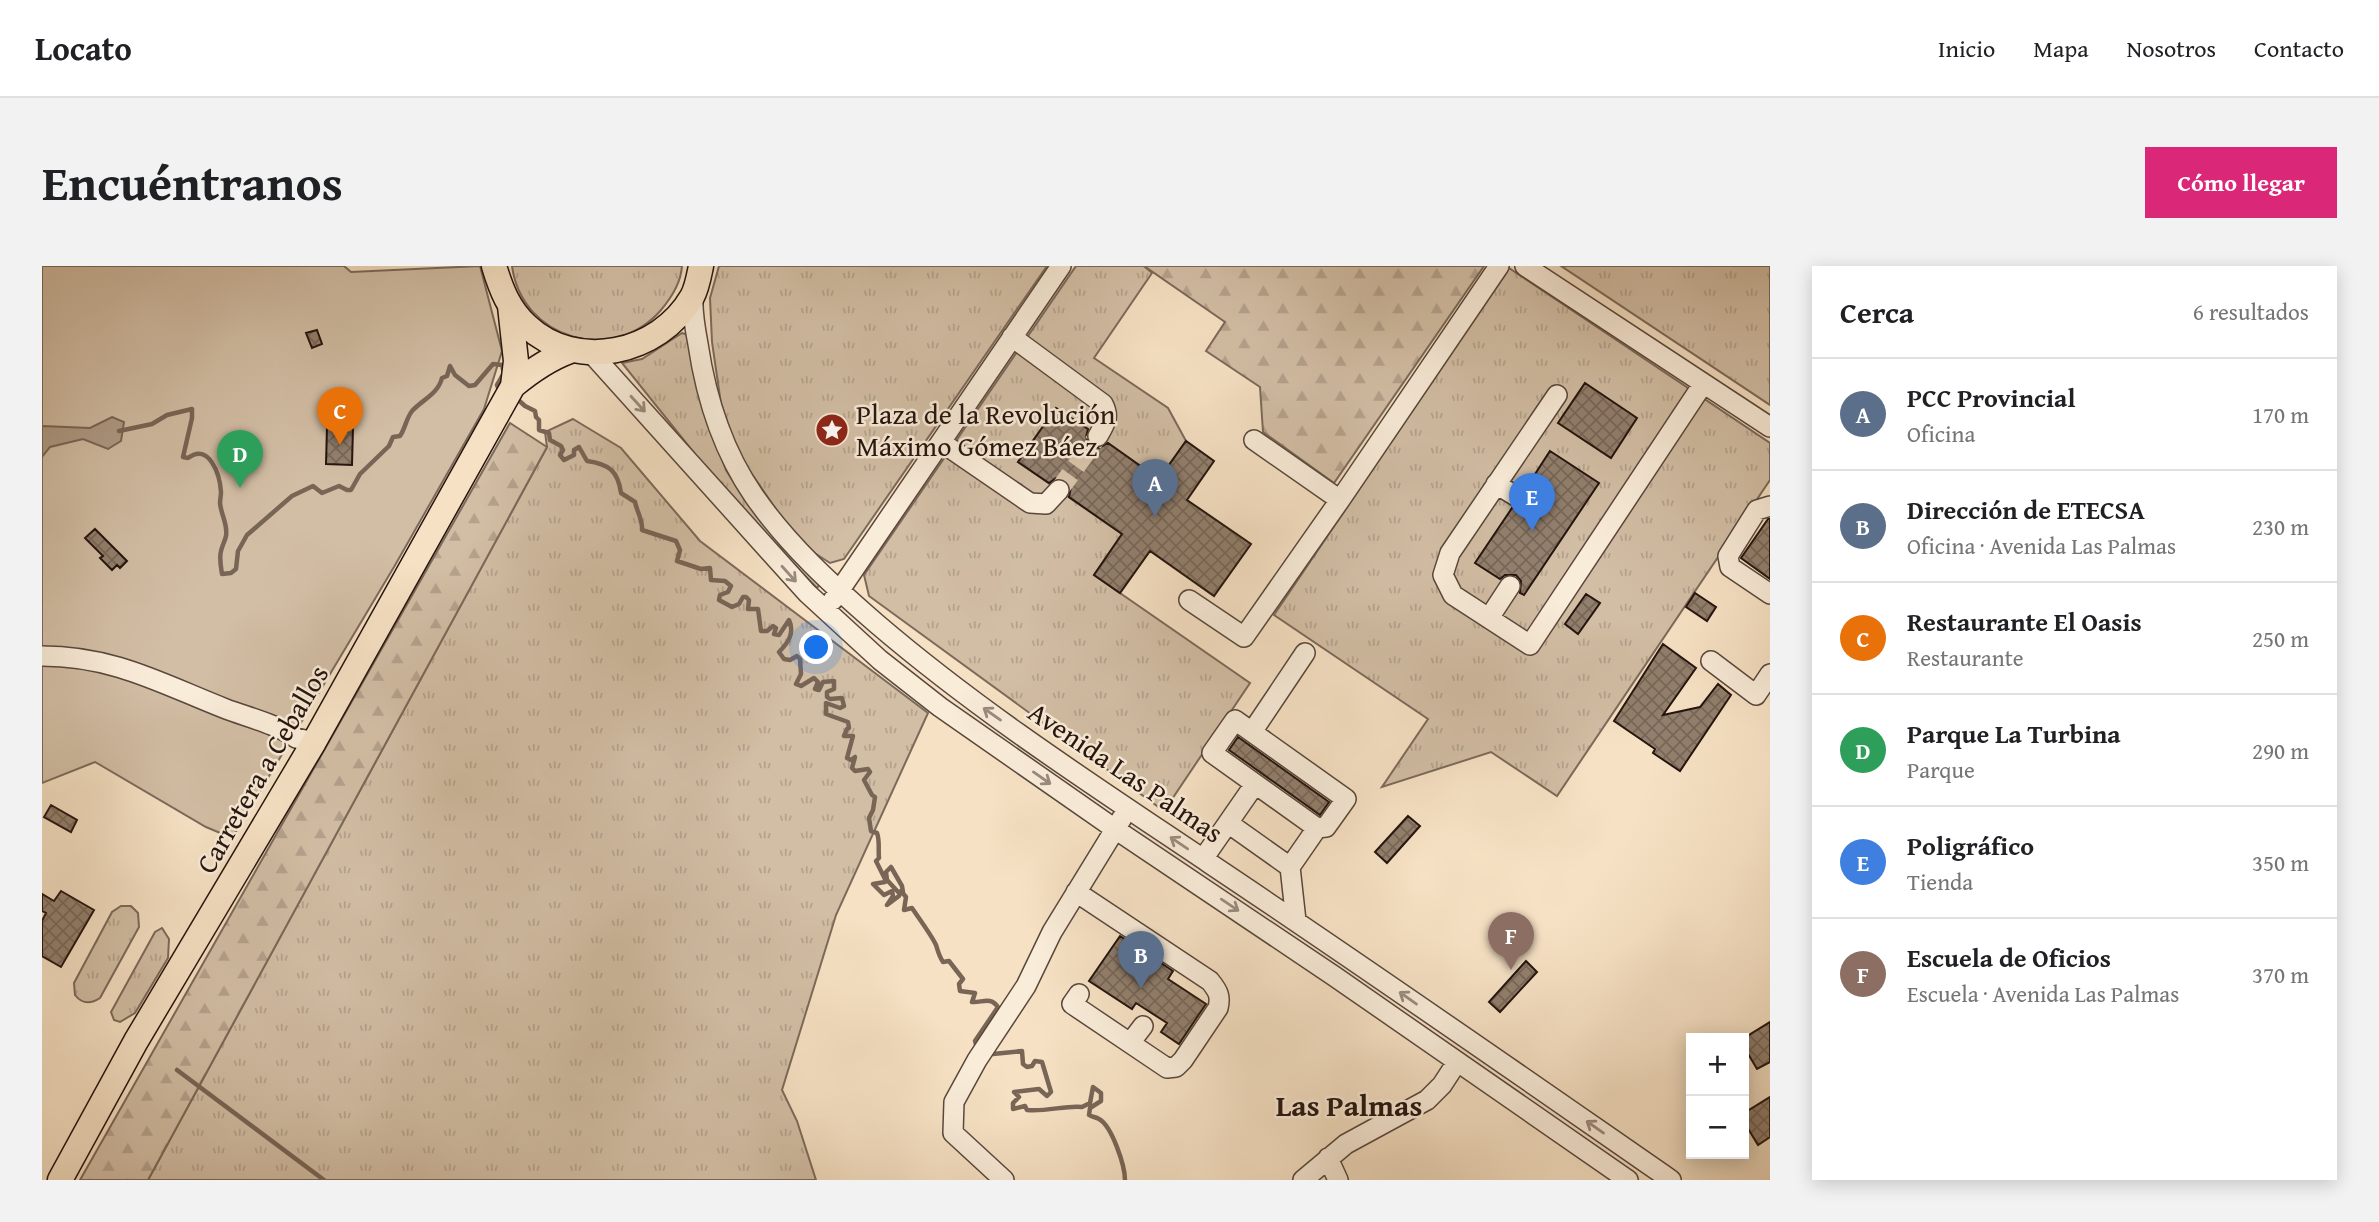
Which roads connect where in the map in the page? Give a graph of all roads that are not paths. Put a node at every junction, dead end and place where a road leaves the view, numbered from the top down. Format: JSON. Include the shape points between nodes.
{"nodes":[{"id":1,"x":494,"y":266,"type":"edge"},
{"id":2,"x":701,"y":266,"type":"edge"},
{"id":3,"x":1061,"y":266,"type":"edge"},
{"id":4,"x":1499,"y":266,"type":"edge"},
{"id":5,"x":1525,"y":266,"type":"edge"},
{"id":6,"x":693,"y":296,"type":"junction"},
{"id":7,"x":510,"y":306,"type":"junction"},
{"id":8,"x":1012,"y":337,"type":"junction"},
{"id":9,"x":581,"y":352,"type":"junction"},
{"id":10,"x":1703,"y":384,"type":"junction"},
{"id":11,"x":513,"y":386,"type":"junction"},
{"id":12,"x":1557,"y":395,"type":"dead end"},
{"id":13,"x":1770,"y":427,"type":"edge"},
{"id":14,"x":1098,"y":436,"type":"tunnel mouth"},
{"id":15,"x":1254,"y":440,"type":"dead end"},
{"id":16,"x":941,"y":442,"type":"junction"},
{"id":17,"x":1496,"y":484,"type":"junction"},
{"id":18,"x":1059,"y":490,"type":"tunnel mouth"},
{"id":19,"x":1519,"y":498,"type":"dead end"},
{"id":20,"x":1340,"y":500,"type":"junction"},
{"id":21,"x":1770,"y":506,"type":"edge"},
{"id":22,"x":1510,"y":586,"type":"dead end"},
{"id":23,"x":839,"y":591,"type":"junction"},
{"id":24,"x":1770,"y":594,"type":"edge"},
{"id":25,"x":1189,"y":600,"type":"dead end"},
{"id":26,"x":825,"y":612,"type":"junction"},
{"id":27,"x":1489,"y":618,"type":"junction"},
{"id":28,"x":1305,"y":653,"type":"dead end"},
{"id":29,"x":42,"y":656,"type":"edge"},
{"id":30,"x":1710,"y":661,"type":"dead end"},
{"id":31,"x":1770,"y":674,"type":"edge"},
{"id":32,"x":1252,"y":732,"type":"junction"},
{"id":33,"x":314,"y":742,"type":"junction"},
{"id":34,"x":1255,"y":784,"type":"junction"},
{"id":35,"x":1128,"y":809,"type":"junction"},
{"id":36,"x":1228,"y":823,"type":"junction"},
{"id":37,"x":1317,"y":828,"type":"junction"},
{"id":38,"x":1115,"y":829,"type":"junction"},
{"id":39,"x":1203,"y":859,"type":"junction"},
{"id":40,"x":1290,"y":866,"type":"junction"},
{"id":41,"x":1076,"y":892,"type":"junction"},
{"id":42,"x":1296,"y":921,"type":"junction"},
{"id":43,"x":1347,"y":956,"type":"junction"},
{"id":44,"x":1334,"y":976,"type":"junction"},
{"id":45,"x":1079,"y":994,"type":"dead end"},
{"id":46,"x":1143,"y":1026,"type":"dead end"},
{"id":47,"x":1130,"y":1043,"type":"junction"},
{"id":48,"x":1457,"y":1062,"type":"junction"},
{"id":49,"x":1627,"y":1149,"type":"junction"},
{"id":50,"x":1328,"y":1158,"type":"junction"},
{"id":51,"x":1620,"y":1175,"type":"edge"},
{"id":52,"x":60,"y":1180,"type":"edge"},
{"id":53,"x":1004,"y":1180,"type":"edge"},
{"id":54,"x":1303,"y":1180,"type":"edge"},
{"id":55,"x":1338,"y":1180,"type":"edge"},
{"id":56,"x":1671,"y":1180,"type":"edge"}],
"edges":[{"from":1,"to":7,"type":"main road"},
{"from":2,"to":6,"type":"main road"},
{"from":3,"to":8,"type":"street"},
{"from":4,"to":20,"type":"street"},
{"from":5,"to":10,"type":"street"},
{"from":6,"to":9,"type":"main road","name":"Carretera a Ceballos","via":[[662,330],[629,349]]},
{"from":6,"to":23,"type":"street","name":"Avenida Las Palmas","via":[[708,399],[737,467],[777,526]]},
{"from":7,"to":9,"type":"main road","via":[[548,342]]},
{"from":7,"to":11,"type":"main road","name":"Carretera a Ceballos","via":[[516,361]]},
{"from":8,"to":14,"type":"street","via":[[1103,404],[1108,413]]},
{"from":8,"to":16,"type":"street"},
{"from":9,"to":11,"type":"main road","name":"Carretera a Ceballos","via":[[554,356]]},
{"from":9,"to":26,"type":"street","name":"Avenida Las Palmas","one_way":true},
{"from":10,"to":13,"type":"street"},
{"from":10,"to":27,"type":"street","via":[[1530,645]]},
{"from":11,"to":33,"type":"main road","name":"Carretera a Ceballos"},
{"from":12,"to":17,"type":"street"},
{"from":15,"to":20,"type":"street"},
{"from":16,"to":18,"type":"street","via":[[1030,503],[1046,504]]},
{"from":16,"to":23,"type":"street"},
{"from":17,"to":19,"type":"street"},
{"from":17,"to":27,"type":"street","via":[[1450,553],[1443,575],[1454,595]]},
{"from":20,"to":25,"type":"street","via":[[1244,636]]},
{"from":21,"to":24,"type":"street","via":[[1758,510],[1728,556],[1730,567]]},
{"from":22,"to":27,"type":"street"},
{"from":23,"to":26,"type":"street"},
{"from":35,"to":23,"type":"street","name":"Avenida Las Palmas","one_way":true,"via":[[954,687]]},
{"from":26,"to":38,"type":"street","name":"Avenida Las Palmas","one_way":true,"via":[[940,707]]},
{"from":28,"to":32,"type":"street"},
{"from":29,"to":33,"type":"street","via":[[111,664]]},
{"from":30,"to":31,"type":"street","via":[[1756,695]]},
{"from":32,"to":34,"type":"street","via":[[1235,720],[1212,753]]},
{"from":32,"to":37,"type":"street","via":[[1346,799],[1326,827]]},
{"from":33,"to":52,"type":"main road","name":"Carretera a Ceballos","via":[[136,1041]]},
{"from":34,"to":36,"type":"street"},
{"from":34,"to":37,"type":"street"},
{"from":35,"to":38,"type":"street"},
{"from":39,"to":35,"type":"street","name":"Avenida Las Palmas","one_way":true},
{"from":36,"to":39,"type":"street"},
{"from":36,"to":40,"type":"street"},
{"from":37,"to":40,"type":"street"},
{"from":38,"to":41,"type":"street"},
{"from":38,"to":44,"type":"street","name":"Avenida Las Palmas","one_way":true},
{"from":39,"to":42,"type":"street","name":"Avenida Las Palmas"},
{"from":40,"to":42,"type":"street"},
{"from":41,"to":47,"type":"street","via":[[1210,981],[1219,992],[1218,1008],[1176,1067],[1167,1068]]},
{"from":41,"to":53,"type":"street","via":[[1026,986],[954,1102],[953,1133]]},
{"from":42,"to":43,"type":"street","name":"Avenida Las Palmas"},
{"from":43,"to":44,"type":"street"},
{"from":49,"to":43,"type":"street","name":"Avenida Las Palmas","one_way":true},
{"from":44,"to":48,"type":"street","name":"Avenida Las Palmas"},
{"from":45,"to":47,"type":"street","via":[[1072,1004]]},
{"from":46,"to":47,"type":"street"},
{"from":48,"to":50,"type":"street","via":[[1427,1100]]},
{"from":48,"to":51,"type":"street","name":"Avenida Las Palmas"},
{"from":49,"to":51,"type":"street"},
{"from":49,"to":56,"type":"street","name":"Avenida Las Palmas"},
{"from":50,"to":54,"type":"street"},
{"from":50,"to":55,"type":"street"}]}
